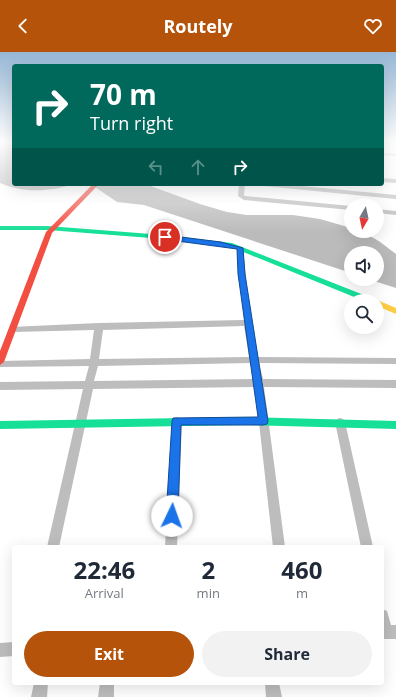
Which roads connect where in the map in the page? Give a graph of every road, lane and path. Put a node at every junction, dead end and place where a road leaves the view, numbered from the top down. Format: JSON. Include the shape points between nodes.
{"nodes":[{"id":1,"x":384,"y":180,"type":"edge"},
{"id":2,"x":396,"y":181,"type":"edge"},
{"id":3,"x":90,"y":186,"type":"edge"},
{"id":4,"x":242,"y":186,"type":"edge"},
{"id":5,"x":311,"y":186,"type":"edge"},
{"id":6,"x":396,"y":197,"type":"edge"},
{"id":7,"x":344,"y":207,"type":"edge"},
{"id":8,"x":384,"y":212,"type":"edge"},
{"id":9,"x":396,"y":213,"type":"edge"},
{"id":10,"x":0,"y":228,"type":"edge"},
{"id":11,"x":51,"y":229,"type":"junction"},
{"id":12,"x":240,"y":248,"type":"junction"},
{"id":13,"x":354,"y":294,"type":"edge"},
{"id":14,"x":384,"y":306,"type":"edge"},
{"id":15,"x":396,"y":311,"type":"edge"},
{"id":16,"x":248,"y":323,"type":"junction"},
{"id":17,"x":99,"y":326,"type":"junction"},
{"id":18,"x":13,"y":329,"type":"junction"},
{"id":19,"x":254,"y":360,"type":"junction"},
{"id":20,"x":396,"y":361,"type":"edge"},
{"id":21,"x":94,"y":362,"type":"junction"},
{"id":22,"x":0,"y":363,"type":"edge"},
{"id":23,"x":259,"y":383,"type":"junction"},
{"id":24,"x":89,"y":384,"type":"junction"},
{"id":25,"x":396,"y":384,"type":"edge"},
{"id":26,"x":0,"y":386,"type":"edge"},
{"id":27,"x":177,"y":421,"type":"junction"},
{"id":28,"x":263,"y":421,"type":"junction"},
{"id":29,"x":340,"y":422,"type":"junction"},
{"id":30,"x":81,"y":423,"type":"junction"},
{"id":31,"x":0,"y":425,"type":"edge"},
{"id":32,"x":396,"y":425,"type":"edge"},
{"id":33,"x":53,"y":545,"type":"edge"},
{"id":34,"x":171,"y":545,"type":"edge"},
{"id":35,"x":279,"y":545,"type":"edge"},
{"id":36,"x":367,"y":545,"type":"edge"},
{"id":37,"x":384,"y":621,"type":"edge"},
{"id":38,"x":388,"y":632,"type":"edge"},
{"id":39,"x":12,"y":649,"type":"edge"},
{"id":40,"x":0,"y":650,"type":"edge"},
{"id":41,"x":41,"y":685,"type":"edge"},
{"id":42,"x":107,"y":685,"type":"edge"},
{"id":43,"x":272,"y":685,"type":"edge"},
{"id":44,"x":39,"y":697,"type":"edge"},
{"id":45,"x":106,"y":697,"type":"edge"},
{"id":46,"x":274,"y":697,"type":"edge"}],
"edges":[{"from":1,"to":2,"type":"street"},
{"from":3,"to":11,"type":"street"},
{"from":4,"to":7,"type":"street","via":[[240,196],[244,198]]},
{"from":5,"to":6,"type":"street"},
{"from":8,"to":9,"type":"street"},
{"from":10,"to":11,"type":"street"},
{"from":11,"to":12,"type":"street","via":[[165,237]]},
{"from":11,"to":18,"type":"street"},
{"from":12,"to":13,"type":"street"},
{"from":12,"to":16,"type":"street"},
{"from":14,"to":15,"type":"street"},
{"from":16,"to":17,"type":"street"},
{"from":16,"to":19,"type":"street"},
{"from":17,"to":18,"type":"street"},
{"from":17,"to":21,"type":"street"},
{"from":18,"to":22,"type":"street"},
{"from":19,"to":20,"type":"street"},
{"from":19,"to":21,"type":"street"},
{"from":19,"to":23,"type":"street"},
{"from":21,"to":22,"type":"street"},
{"from":21,"to":24,"type":"street"},
{"from":23,"to":24,"type":"street"},
{"from":23,"to":25,"type":"street"},
{"from":23,"to":28,"type":"street"},
{"from":24,"to":26,"type":"street"},
{"from":24,"to":30,"type":"street"},
{"from":27,"to":28,"type":"street"},
{"from":27,"to":30,"type":"street"},
{"from":27,"to":34,"type":"street"},
{"from":28,"to":29,"type":"street"},
{"from":28,"to":35,"type":"street"},
{"from":29,"to":32,"type":"street"},
{"from":29,"to":36,"type":"street"},
{"from":30,"to":31,"type":"street"},
{"from":30,"to":33,"type":"street"},
{"from":37,"to":38,"type":"street"},
{"from":39,"to":40,"type":"street"},
{"from":41,"to":44,"type":"street"},
{"from":42,"to":45,"type":"street"},
{"from":43,"to":46,"type":"street"}]}
